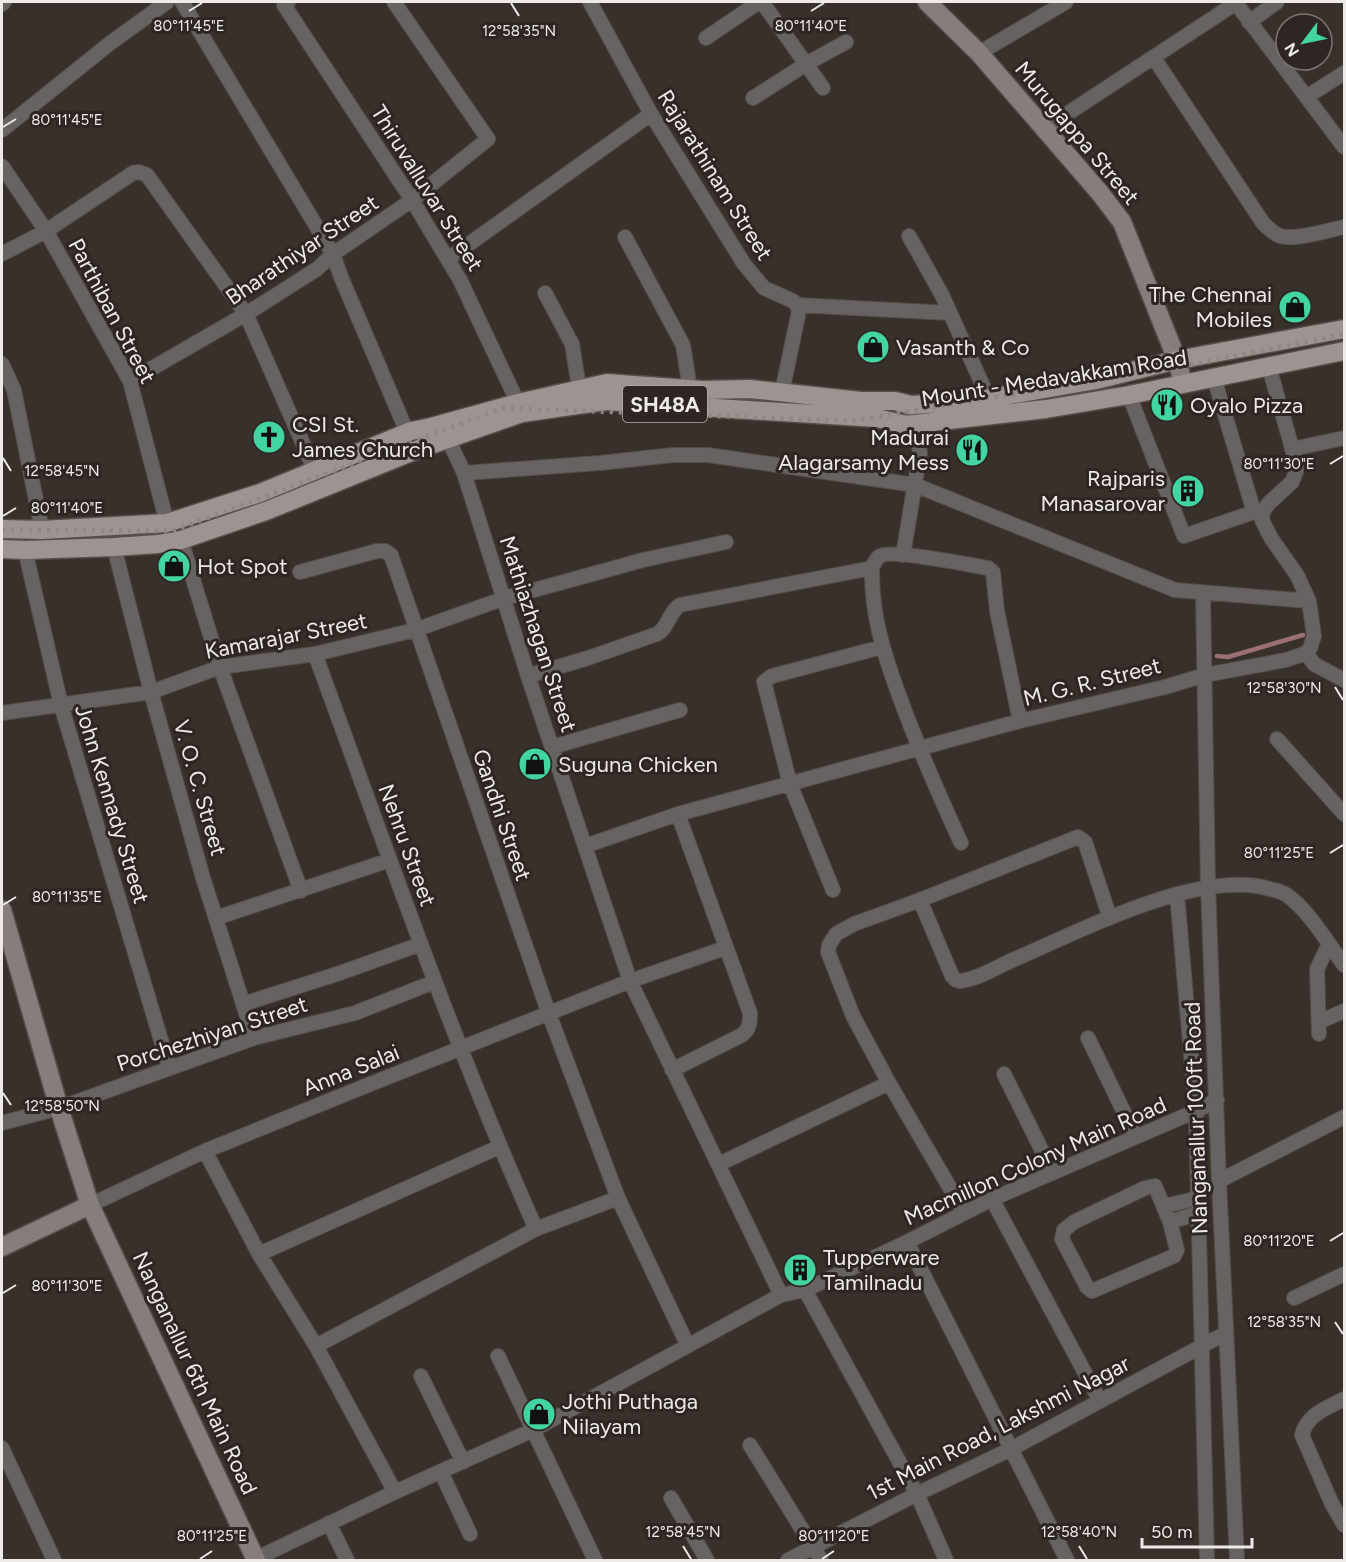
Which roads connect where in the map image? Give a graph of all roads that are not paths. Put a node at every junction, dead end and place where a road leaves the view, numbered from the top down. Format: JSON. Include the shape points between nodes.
{"nodes":[{"id":1,"x":167,"y":2,"type":"edge"},
{"id":2,"x":182,"y":2,"type":"edge"},
{"id":3,"x":394,"y":2,"type":"edge"},
{"id":4,"x":590,"y":2,"type":"edge"},
{"id":5,"x":760,"y":2,"type":"edge"},
{"id":6,"x":927,"y":2,"type":"edge"},
{"id":7,"x":1066,"y":2,"type":"edge"},
{"id":8,"x":1236,"y":2,"type":"edge"},
{"id":9,"x":1277,"y":2,"type":"edge"},
{"id":10,"x":286,"y":3,"type":"edge"},
{"id":11,"x":1249,"y":22,"type":"junction"},
{"id":12,"x":706,"y":38,"type":"dead end"},
{"id":13,"x":846,"y":42,"type":"dead end"},
{"id":14,"x":979,"y":53,"type":"junction"},
{"id":15,"x":1154,"y":58,"type":"junction"},
{"id":16,"x":806,"y":64,"type":"junction"},
{"id":17,"x":1344,"y":73,"type":"edge"},
{"id":18,"x":823,"y":88,"type":"dead end"},
{"id":19,"x":1308,"y":96,"type":"junction"},
{"id":20,"x":753,"y":98,"type":"dead end"},
{"id":21,"x":651,"y":114,"type":"junction"},
{"id":22,"x":1044,"y":129,"type":"junction"},
{"id":23,"x":2,"y":130,"type":"edge"},
{"id":24,"x":1344,"y":147,"type":"edge"},
{"id":25,"x":2,"y":166,"type":"edge"},
{"id":26,"x":412,"y":200,"type":"junction"},
{"id":27,"x":1344,"y":226,"type":"edge"},
{"id":28,"x":46,"y":231,"type":"junction"},
{"id":29,"x":909,"y":236,"type":"dead end"},
{"id":30,"x":625,"y":237,"type":"dead end"},
{"id":31,"x":2,"y":254,"type":"edge"},
{"id":32,"x":333,"y":254,"type":"junction"},
{"id":33,"x":448,"y":259,"type":"junction"},
{"id":34,"x":545,"y":293,"type":"dead end"},
{"id":35,"x":797,"y":305,"type":"junction"},
{"id":36,"x":950,"y":313,"type":"junction"},
{"id":37,"x":246,"y":314,"type":"junction"},
{"id":38,"x":1344,"y":329,"type":"edge"},
{"id":39,"x":1344,"y":351,"type":"edge"},
{"id":40,"x":1177,"y":360,"type":"junction"},
{"id":41,"x":2,"y":364,"type":"edge"},
{"id":42,"x":1269,"y":368,"type":"junction"},
{"id":43,"x":1214,"y":378,"type":"junction"},
{"id":44,"x":130,"y":381,"type":"junction"},
{"id":45,"x":1183,"y":384,"type":"junction"},
{"id":46,"x":579,"y":388,"type":"junction"},
{"id":47,"x":690,"y":389,"type":"junction"},
{"id":48,"x":782,"y":392,"type":"junction"},
{"id":49,"x":1129,"y":395,"type":"junction"},
{"id":50,"x":988,"y":397,"type":"junction"},
{"id":51,"x":518,"y":403,"type":"junction"},
{"id":52,"x":911,"y":405,"type":"junction"},
{"id":53,"x":906,"y":425,"type":"junction"},
{"id":54,"x":431,"y":427,"type":"junction"},
{"id":55,"x":407,"y":432,"type":"junction"},
{"id":56,"x":1344,"y":438,"type":"edge"},
{"id":57,"x":448,"y":439,"type":"junction"},
{"id":58,"x":1292,"y":449,"type":"junction"},
{"id":59,"x":315,"y":471,"type":"junction"},
{"id":60,"x":464,"y":473,"type":"junction"},
{"id":61,"x":915,"y":484,"type":"junction"},
{"id":62,"x":167,"y":523,"type":"junction"},
{"id":63,"x":2,"y":529,"type":"edge"},
{"id":64,"x":42,"y":530,"type":"junction"},
{"id":65,"x":181,"y":540,"type":"junction"},
{"id":66,"x":726,"y":542,"type":"dead end"},
{"id":67,"x":114,"y":547,"type":"junction"},
{"id":68,"x":2,"y":549,"type":"edge"},
{"id":69,"x":24,"y":550,"type":"junction"},
{"id":70,"x":903,"y":555,"type":"junction"},
{"id":71,"x":872,"y":568,"type":"junction"},
{"id":72,"x":300,"y":572,"type":"dead end"},
{"id":73,"x":1203,"y":593,"type":"junction"},
{"id":74,"x":505,"y":598,"type":"junction"},
{"id":75,"x":1309,"y":602,"type":"junction"},
{"id":76,"x":416,"y":630,"type":"junction"},
{"id":77,"x":882,"y":647,"type":"junction"},
{"id":78,"x":1306,"y":653,"type":"junction"},
{"id":79,"x":315,"y":654,"type":"junction"},
{"id":80,"x":220,"y":667,"type":"junction"},
{"id":81,"x":1205,"y":675,"type":"junction"},
{"id":82,"x":528,"y":676,"type":"junction"},
{"id":83,"x":1344,"y":680,"type":"edge"},
{"id":84,"x":151,"y":692,"type":"junction"},
{"id":85,"x":61,"y":705,"type":"junction"},
{"id":86,"x":680,"y":710,"type":"dead end"},
{"id":87,"x":2,"y":713,"type":"edge"},
{"id":88,"x":1020,"y":722,"type":"junction"},
{"id":89,"x":1277,"y":740,"type":"dead end"},
{"id":90,"x":552,"y":747,"type":"junction"},
{"id":91,"x":919,"y":749,"type":"junction"},
{"id":92,"x":790,"y":784,"type":"junction"},
{"id":93,"x":678,"y":814,"type":"junction"},
{"id":94,"x":1344,"y":814,"type":"edge"},
{"id":95,"x":961,"y":843,"type":"dead end"},
{"id":96,"x":585,"y":846,"type":"junction"},
{"id":97,"x":390,"y":860,"type":"junction"},
{"id":98,"x":1208,"y":886,"type":"junction"},
{"id":99,"x":833,"y":890,"type":"dead end"},
{"id":100,"x":301,"y":891,"type":"junction"},
{"id":101,"x":1177,"y":894,"type":"junction"},
{"id":102,"x":921,"y":900,"type":"junction"},
{"id":103,"x":2,"y":910,"type":"edge"},
{"id":104,"x":216,"y":918,"type":"junction"},
{"id":105,"x":1110,"y":918,"type":"junction"},
{"id":106,"x":420,"y":944,"type":"junction"},
{"id":107,"x":1329,"y":944,"type":"junction"},
{"id":108,"x":725,"y":948,"type":"junction"},
{"id":109,"x":1344,"y":965,"type":"edge"},
{"id":110,"x":630,"y":981,"type":"junction"},
{"id":111,"x":434,"y":982,"type":"junction"},
{"id":112,"x":243,"y":1004,"type":"junction"},
{"id":113,"x":1344,"y":1011,"type":"edge"},
{"id":114,"x":549,"y":1014,"type":"junction"},
{"id":115,"x":254,"y":1038,"type":"junction"},
{"id":116,"x":1088,"y":1038,"type":"dead end"},
{"id":117,"x":462,"y":1049,"type":"junction"},
{"id":118,"x":169,"y":1068,"type":"junction"},
{"id":119,"x":672,"y":1070,"type":"junction"},
{"id":120,"x":1004,"y":1074,"type":"dead end"},
{"id":121,"x":889,"y":1083,"type":"junction"},
{"id":122,"x":1217,"y":1100,"type":"junction"},
{"id":123,"x":59,"y":1108,"type":"junction"},
{"id":124,"x":1196,"y":1111,"type":"junction"},
{"id":125,"x":1344,"y":1117,"type":"edge"},
{"id":126,"x":2,"y":1123,"type":"edge"},
{"id":127,"x":1136,"y":1137,"type":"junction"},
{"id":128,"x":499,"y":1147,"type":"junction"},
{"id":129,"x":205,"y":1151,"type":"junction"},
{"id":130,"x":719,"y":1164,"type":"junction"},
{"id":131,"x":1053,"y":1173,"type":"junction"},
{"id":132,"x":1219,"y":1181,"type":"junction"},
{"id":133,"x":618,"y":1198,"type":"junction"},
{"id":134,"x":1199,"y":1198,"type":"junction"},
{"id":135,"x":992,"y":1199,"type":"junction"},
{"id":136,"x":90,"y":1205,"type":"junction"},
{"id":137,"x":1164,"y":1206,"type":"junction"},
{"id":138,"x":964,"y":1212,"type":"junction"},
{"id":139,"x":1199,"y":1213,"type":"junction"},
{"id":140,"x":1170,"y":1222,"type":"junction"},
{"id":141,"x":536,"y":1229,"type":"junction"},
{"id":142,"x":907,"y":1242,"type":"junction"},
{"id":143,"x":2,"y":1247,"type":"edge"},
{"id":144,"x":259,"y":1254,"type":"junction"},
{"id":145,"x":1344,"y":1274,"type":"edge"},
{"id":146,"x":805,"y":1290,"type":"junction"},
{"id":147,"x":781,"y":1295,"type":"junction"},
{"id":148,"x":1294,"y":1298,"type":"dead end"},
{"id":149,"x":1226,"y":1333,"type":"junction"},
{"id":150,"x":1203,"y":1343,"type":"junction"},
{"id":151,"x":316,"y":1346,"type":"junction"},
{"id":152,"x":688,"y":1346,"type":"junction"},
{"id":153,"x":498,"y":1356,"type":"dead end"},
{"id":154,"x":421,"y":1376,"type":"dead end"},
{"id":155,"x":1344,"y":1399,"type":"edge"},
{"id":156,"x":1100,"y":1401,"type":"junction"},
{"id":157,"x":533,"y":1430,"type":"junction"},
{"id":158,"x":750,"y":1445,"type":"dead end"},
{"id":159,"x":2,"y":1448,"type":"edge"},
{"id":160,"x":1011,"y":1449,"type":"junction"},
{"id":161,"x":464,"y":1462,"type":"junction"},
{"id":162,"x":441,"y":1472,"type":"junction"},
{"id":163,"x":395,"y":1492,"type":"junction"},
{"id":164,"x":916,"y":1494,"type":"junction"},
{"id":165,"x":671,"y":1497,"type":"dead end"},
{"id":166,"x":329,"y":1523,"type":"junction"},
{"id":167,"x":1344,"y":1525,"type":"edge"},
{"id":168,"x":470,"y":1534,"type":"dead end"},
{"id":169,"x":813,"y":1547,"type":"junction"},
{"id":170,"x":54,"y":1560,"type":"edge"},
{"id":171,"x":255,"y":1560,"type":"edge"},
{"id":172,"x":347,"y":1560,"type":"edge"},
{"id":173,"x":595,"y":1560,"type":"edge"},
{"id":174,"x":707,"y":1560,"type":"edge"},
{"id":175,"x":788,"y":1560,"type":"edge"},
{"id":176,"x":821,"y":1560,"type":"edge"},
{"id":177,"x":946,"y":1560,"type":"edge"},
{"id":178,"x":1067,"y":1560,"type":"edge"},
{"id":179,"x":1208,"y":1560,"type":"edge"},
{"id":180,"x":1237,"y":1560,"type":"edge"}],
"edges":[{"from":1,"to":23,"type":"street"},
{"from":2,"to":32,"type":"street"},
{"from":3,"to":26,"type":"street","name":"Bharathiyar Street","via":[[488,139]]},
{"from":4,"to":21,"type":"street","name":"Rajarathinam Street"},
{"from":5,"to":12,"type":"street"},
{"from":5,"to":16,"type":"street"},
{"from":6,"to":14,"type":"street","name":"Murugappa Street"},
{"from":7,"to":14,"type":"street"},
{"from":8,"to":11,"type":"street"},
{"from":8,"to":15,"type":"street"},
{"from":9,"to":11,"type":"street"},
{"from":10,"to":26,"type":"street","name":"Thiruvalluvar Street"},
{"from":11,"to":19,"type":"street"},
{"from":13,"to":16,"type":"street"},
{"from":14,"to":22,"type":"street","name":"Murugappa Street"},
{"from":15,"to":22,"type":"street"},
{"from":15,"to":27,"type":"street","via":[[1269,229],[1289,238]]},
{"from":16,"to":18,"type":"street"},
{"from":16,"to":20,"type":"street"},
{"from":17,"to":19,"type":"street"},
{"from":19,"to":24,"type":"street"},
{"from":21,"to":33,"type":"street"},
{"from":21,"to":35,"type":"street","name":"Rajarathinam Street","via":[[756,280]]},
{"from":22,"to":40,"type":"street","name":"Murugappa Street","via":[[1122,222]]},
{"from":25,"to":28,"type":"street","name":"Parthiban Street"},
{"from":26,"to":32,"type":"street","name":"Bharathiyar Street"},
{"from":26,"to":33,"type":"street","name":"Thiruvalluvar Street"},
{"from":28,"to":31,"type":"street"},
{"from":28,"to":37,"type":"street","via":[[134,173],[143,172]]},
{"from":28,"to":44,"type":"street","name":"Parthiban Street"},
{"from":29,"to":36,"type":"street"},
{"from":30,"to":47,"type":"street","via":[[683,345]]},
{"from":32,"to":37,"type":"street","name":"Bharathiyar Street"},
{"from":32,"to":55,"type":"street"},
{"from":33,"to":51,"type":"street","name":"Thiruvalluvar Street"},
{"from":34,"to":46,"type":"street","via":[[572,344]]},
{"from":35,"to":36,"type":"street"},
{"from":35,"to":48,"type":"street"},
{"from":36,"to":50,"type":"street"},
{"from":37,"to":44,"type":"street","name":"Bharathiyar Street"},
{"from":37,"to":59,"type":"street"},
{"from":38,"to":40,"type":"main road","name":"Mount - Medavakkam Road","number":"SH48A"},
{"from":39,"to":42,"type":"main road","name":"Mount - Medavakkam Road","number":"SH48A"},
{"from":40,"to":45,"type":"street","name":"Murugappa Street"},
{"from":40,"to":50,"type":"main road","name":"Mount - Medavakkam Road","number":"SH48A","via":[[1096,380]]},
{"from":41,"to":64,"type":"street","via":[[14,390]]},
{"from":42,"to":43,"type":"main road","name":"Mount - Medavakkam Road","number":"SH48A"},
{"from":42,"to":58,"type":"street"},
{"from":43,"to":45,"type":"main road","name":"Mount - Medavakkam Road","number":"SH48A"},
{"from":43,"to":49,"type":"street","via":[[1254,512],[1184,536]]},
{"from":44,"to":62,"type":"street","name":"Parthiban Street"},
{"from":45,"to":49,"type":"main road","name":"Mount - Medavakkam Road","number":"SH48A"},
{"from":46,"to":47,"type":"main road","name":"Mount - Medavakkam Road","number":"SH48A","via":[[607,383]]},
{"from":46,"to":51,"type":"main road","name":"Mount - Medavakkam Road","number":"SH48A"},
{"from":47,"to":48,"type":"main road","name":"Mount - Medavakkam Road","number":"SH48A"},
{"from":48,"to":52,"type":"main road","name":"Mount - Medavakkam Road","number":"SH48A"},
{"from":49,"to":53,"type":"main road","name":"Mount - Medavakkam Road","number":"SH48A"},
{"from":50,"to":52,"type":"main road","name":"Mount - Medavakkam Road","number":"SH48A"},
{"from":51,"to":54,"type":"main road","name":"Mount - Medavakkam Road","number":"SH48A"},
{"from":52,"to":53,"type":"street"},
{"from":53,"to":57,"type":"main road","name":"Mount - Medavakkam Road","number":"SH48A","via":[[877,418],[604,401],[522,413]]},
{"from":53,"to":61,"type":"street","via":[[918,441],[920,453]]},
{"from":54,"to":55,"type":"main road","name":"Mount - Medavakkam Road","number":"SH48A"},
{"from":54,"to":57,"type":"street"},
{"from":55,"to":59,"type":"main road","name":"Mount - Medavakkam Road","number":"SH48A"},
{"from":56,"to":58,"type":"street"},
{"from":57,"to":60,"type":"street","name":"Mathiazhagan Street"},
{"from":57,"to":65,"type":"main road","name":"Mount - Medavakkam Road","number":"SH48A"},
{"from":58,"to":75,"type":"street","via":[[1296,472],[1292,482],[1263,511],[1262,520],[1297,575]]},
{"from":59,"to":62,"type":"main road","name":"Mount - Medavakkam Road","number":"SH48A"},
{"from":60,"to":61,"type":"street","via":[[708,455]]},
{"from":60,"to":74,"type":"street","name":"Mathiazhagan Street"},
{"from":61,"to":70,"type":"street"},
{"from":61,"to":73,"type":"street","via":[[1175,590]]},
{"from":62,"to":64,"type":"main road","name":"Mount - Medavakkam Road","number":"SH48A"},
{"from":63,"to":64,"type":"main road","name":"Mount - Medavakkam Road","number":"SH48A"},
{"from":65,"to":67,"type":"main road","name":"Mount - Medavakkam Road","number":"SH48A"},
{"from":65,"to":80,"type":"street"},
{"from":66,"to":74,"type":"street","name":"Kamarajar Street"},
{"from":67,"to":69,"type":"main road","name":"Mount - Medavakkam Road","number":"SH48A"},
{"from":67,"to":84,"type":"street","name":"V. O. C. Street"},
{"from":68,"to":69,"type":"main road","name":"Mount - Medavakkam Road","number":"SH48A"},
{"from":69,"to":85,"type":"street","name":"John Kennady Street"},
{"from":70,"to":71,"type":"street","via":[[884,554]]},
{"from":70,"to":88,"type":"street","via":[[988,568],[993,572]]},
{"from":71,"to":77,"type":"street","via":[[871,594]]},
{"from":71,"to":82,"type":"street","via":[[680,605],[657,634]]},
{"from":72,"to":76,"type":"street","name":"Gandhi Street","via":[[385,551],[396,566]]},
{"from":73,"to":75,"type":"street"},
{"from":73,"to":81,"type":"street","name":"Nanganallur 100ft Road"},
{"from":74,"to":76,"type":"street","name":"Kamarajar Street"},
{"from":74,"to":82,"type":"street","name":"Mathiazhagan Street"},
{"from":75,"to":78,"type":"street","via":[[1314,636]]},
{"from":76,"to":79,"type":"street","name":"Kamarajar Street"},
{"from":76,"to":114,"type":"street","name":"Gandhi Street"},
{"from":77,"to":91,"type":"street"},
{"from":77,"to":92,"type":"street","via":[[772,676],[764,682]]},
{"from":78,"to":81,"type":"street","name":"M. G. R. Street"},
{"from":78,"to":83,"type":"street","via":[[1314,664]]},
{"from":79,"to":80,"type":"street","name":"Kamarajar Street"},
{"from":79,"to":97,"type":"street","name":"Nehru Street"},
{"from":80,"to":84,"type":"street","name":"Kamarajar Street"},
{"from":80,"to":100,"type":"street"},
{"from":81,"to":88,"type":"street","name":"M. G. R. Street"},
{"from":81,"to":98,"type":"street","name":"Nanganallur 100ft Road"},
{"from":82,"to":90,"type":"street","name":"Mathiazhagan Street"},
{"from":84,"to":85,"type":"street","name":"Kamarajar Street"},
{"from":84,"to":104,"type":"street","name":"V. O. C. Street"},
{"from":85,"to":87,"type":"street","name":"Kamarajar Street"},
{"from":85,"to":118,"type":"street","name":"John Kennady Street"},
{"from":86,"to":90,"type":"street"},
{"from":88,"to":91,"type":"street","name":"M. G. R. Street"},
{"from":89,"to":94,"type":"street"},
{"from":90,"to":96,"type":"street","name":"Mathiazhagan Street"},
{"from":91,"to":92,"type":"street","name":"M. G. R. Street"},
{"from":91,"to":95,"type":"street"},
{"from":92,"to":93,"type":"street","name":"M. G. R. Street"},
{"from":92,"to":99,"type":"street"},
{"from":93,"to":96,"type":"street","name":"M. G. R. Street"},
{"from":93,"to":108,"type":"street"},
{"from":96,"to":110,"type":"street","name":"Mathiazhagan Street"},
{"from":97,"to":100,"type":"street"},
{"from":97,"to":106,"type":"street","name":"Nehru Street"},
{"from":98,"to":101,"type":"street"},
{"from":98,"to":107,"type":"street","via":[[1257,885],[1285,894]]},
{"from":98,"to":122,"type":"street","name":"Nanganallur 100ft Road"},
{"from":100,"to":104,"type":"street"},
{"from":101,"to":105,"type":"street"},
{"from":101,"to":124,"type":"street"},
{"from":102,"to":105,"type":"street","via":[[952,976],[960,981]]},
{"from":102,"to":105,"type":"street","via":[[1078,837],[1085,842]]},
{"from":102,"to":121,"type":"street","via":[[854,924],[836,934],[829,945],[828,952],[853,1016]]},
{"from":103,"to":123,"type":"street","name":"Nanganallur 6th Main Road"},
{"from":104,"to":112,"type":"street","name":"V. O. C. Street"},
{"from":106,"to":111,"type":"street","name":"Nehru Street"},
{"from":106,"to":112,"type":"street"},
{"from":107,"to":109,"type":"street"},
{"from":107,"to":113,"type":"street","via":[[1317,969],[1319,1028]]},
{"from":108,"to":110,"type":"street","name":"Anna Salai"},
{"from":108,"to":119,"type":"street","via":[[750,1013],[749,1028]]},
{"from":110,"to":114,"type":"street","name":"Anna Salai"},
{"from":110,"to":119,"type":"street","name":"Mathiazhagan Street"},
{"from":111,"to":115,"type":"street","name":"Porchezhiyan Street","via":[[355,1013]]},
{"from":111,"to":117,"type":"street","name":"Nehru Street"},
{"from":112,"to":115,"type":"street","name":"V. O. C. Street"},
{"from":114,"to":117,"type":"street","name":"Anna Salai"},
{"from":114,"to":133,"type":"street","name":"Gandhi Street"},
{"from":115,"to":118,"type":"street","name":"Porchezhiyan Street"},
{"from":116,"to":127,"type":"street"},
{"from":117,"to":128,"type":"street","name":"Nehru Street"},
{"from":117,"to":129,"type":"street","name":"Anna Salai"},
{"from":118,"to":123,"type":"street","name":"Porchezhiyan Street"},
{"from":119,"to":130,"type":"street","name":"Mathiazhagan Street"},
{"from":120,"to":131,"type":"street"},
{"from":121,"to":130,"type":"street"},
{"from":121,"to":138,"type":"street"},
{"from":122,"to":124,"type":"street","name":"Macmillon Colony Main Road"},
{"from":122,"to":132,"type":"street","name":"Nanganallur 100ft Road"},
{"from":123,"to":126,"type":"street","name":"Porchezhiyan Street"},
{"from":123,"to":136,"type":"street","name":"Nanganallur 6th Main Road"},
{"from":124,"to":127,"type":"street","name":"Macmillon Colony Main Road"},
{"from":124,"to":134,"type":"street"},
{"from":125,"to":132,"type":"street"},
{"from":127,"to":131,"type":"street","name":"Macmillon Colony Main Road"},
{"from":128,"to":141,"type":"street","name":"Nehru Street"},
{"from":128,"to":144,"type":"street"},
{"from":129,"to":136,"type":"street","name":"Anna Salai"},
{"from":129,"to":144,"type":"street"},
{"from":130,"to":147,"type":"street","name":"Mathiazhagan Street"},
{"from":131,"to":135,"type":"street","name":"Macmillon Colony Main Road"},
{"from":132,"to":149,"type":"street","name":"Nanganallur 100ft Road"},
{"from":133,"to":141,"type":"street"},
{"from":133,"to":152,"type":"street","name":"Gandhi Street"},
{"from":134,"to":137,"type":"street"},
{"from":134,"to":139,"type":"street"},
{"from":135,"to":138,"type":"street","name":"Macmillon Colony Main Road"},
{"from":135,"to":156,"type":"street"},
{"from":136,"to":143,"type":"street"},
{"from":136,"to":171,"type":"street","name":"Nanganallur 6th Main Road"},
{"from":137,"to":140,"type":"street"},
{"from":137,"to":140,"type":"street","via":[[1155,1186],[1145,1188],[1074,1222],[1064,1230],[1062,1239],[1092,1292],[1174,1256],[1177,1250]]},
{"from":138,"to":142,"type":"street","name":"Macmillon Colony Main Road"},
{"from":139,"to":140,"type":"street"},
{"from":139,"to":150,"type":"street"},
{"from":141,"to":151,"type":"street"},
{"from":142,"to":146,"type":"street","name":"Macmillon Colony Main Road"},
{"from":142,"to":160,"type":"street"},
{"from":144,"to":151,"type":"street"},
{"from":145,"to":148,"type":"street"},
{"from":146,"to":147,"type":"street","name":"Macmillon Colony Main Road"},
{"from":146,"to":164,"type":"street"},
{"from":147,"to":152,"type":"street","name":"Macmillon Colony Main Road"},
{"from":149,"to":150,"type":"street","name":"1st Main Road, Lakshmi Nagar"},
{"from":149,"to":180,"type":"street","name":"Nanganallur 100ft Road"},
{"from":150,"to":156,"type":"street","name":"1st Main Road, Lakshmi Nagar"},
{"from":150,"to":179,"type":"street"},
{"from":151,"to":163,"type":"street"},
{"from":152,"to":157,"type":"street","name":"Macmillon Colony Main Road"},
{"from":153,"to":157,"type":"street"},
{"from":154,"to":161,"type":"street"},
{"from":155,"to":167,"type":"street","via":[[1314,1415],[1305,1424],[1302,1435]]},
{"from":156,"to":160,"type":"street","name":"1st Main Road, Lakshmi Nagar"},
{"from":157,"to":161,"type":"street","name":"Macmillon Colony Main Road"},
{"from":157,"to":173,"type":"street"},
{"from":158,"to":169,"type":"street"},
{"from":159,"to":170,"type":"street"},
{"from":160,"to":164,"type":"street","name":"1st Main Road, Lakshmi Nagar"},
{"from":160,"to":178,"type":"street"},
{"from":161,"to":162,"type":"street","name":"Macmillon Colony Main Road"},
{"from":162,"to":163,"type":"street","name":"Macmillon Colony Main Road"},
{"from":162,"to":168,"type":"street"},
{"from":163,"to":166,"type":"street","name":"Macmillon Colony Main Road"},
{"from":164,"to":169,"type":"street","name":"1st Main Road, Lakshmi Nagar"},
{"from":164,"to":177,"type":"street"},
{"from":165,"to":174,"type":"street"},
{"from":166,"to":171,"type":"street","name":"Macmillon Colony Main Road"},
{"from":166,"to":172,"type":"street"},
{"from":169,"to":175,"type":"street","name":"1st Main Road, Lakshmi Nagar"},
{"from":169,"to":176,"type":"street"}]}
